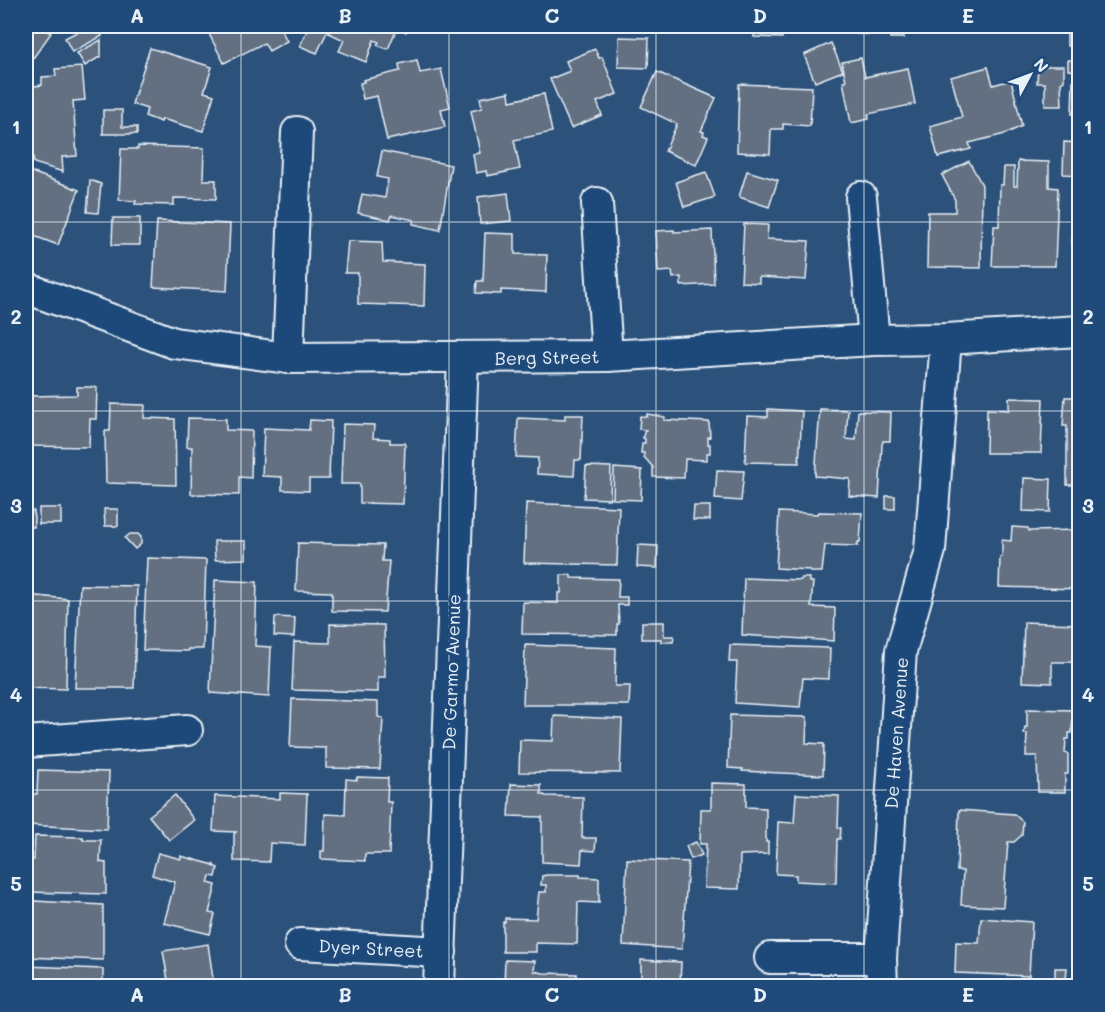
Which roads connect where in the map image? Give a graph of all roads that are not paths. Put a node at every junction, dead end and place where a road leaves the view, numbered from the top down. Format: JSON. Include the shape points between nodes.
{"nodes":[{"id":1,"x":297,"y":132,"type":"dead end"},
{"id":2,"x":861,"y":197,"type":"dead end"},
{"id":3,"x":597,"y":203,"type":"dead end"},
{"id":4,"x":26,"y":288,"type":"edge"},
{"id":5,"x":1080,"y":331,"type":"edge"},
{"id":6,"x":945,"y":339,"type":"junction"},
{"id":7,"x":874,"y":340,"type":"junction"},
{"id":8,"x":607,"y":356,"type":"junction"},
{"id":9,"x":288,"y":358,"type":"junction"},
{"id":10,"x":463,"y":358,"type":"junction"},
{"id":11,"x":187,"y":730,"type":"dead end"},
{"id":12,"x":26,"y":742,"type":"edge"},
{"id":13,"x":300,"y":944,"type":"dead end"},
{"id":14,"x":441,"y":952,"type":"junction"},
{"id":15,"x":770,"y":958,"type":"dead end"},
{"id":16,"x":882,"y":972,"type":"edge"},
{"id":17,"x":439,"y":987,"type":"edge"}],
"edges":[{"from":1,"to":9,"type":"street"},
{"from":2,"to":7,"type":"street"},
{"from":3,"to":8,"type":"street"},
{"from":4,"to":9,"type":"street","name":"Berg Street","via":[[174,343]]},
{"from":5,"to":6,"type":"street","name":"Berg Street"},
{"from":6,"to":7,"type":"street","name":"Berg Street"},
{"from":6,"to":16,"type":"street","name":"De Haven Avenue","via":[[930,550],[901,651]]},
{"from":7,"to":8,"type":"street","name":"Berg Street"},
{"from":8,"to":10,"type":"street","name":"Berg Street"},
{"from":9,"to":10,"type":"street","name":"Berg Street"},
{"from":10,"to":14,"type":"street","name":"De Garmo Avenue"},
{"from":11,"to":12,"type":"street"},
{"from":13,"to":14,"type":"street","name":"Dyer Street"},
{"from":14,"to":17,"type":"street","name":"De Garmo Avenue"},
{"from":15,"to":16,"type":"street"}]}
